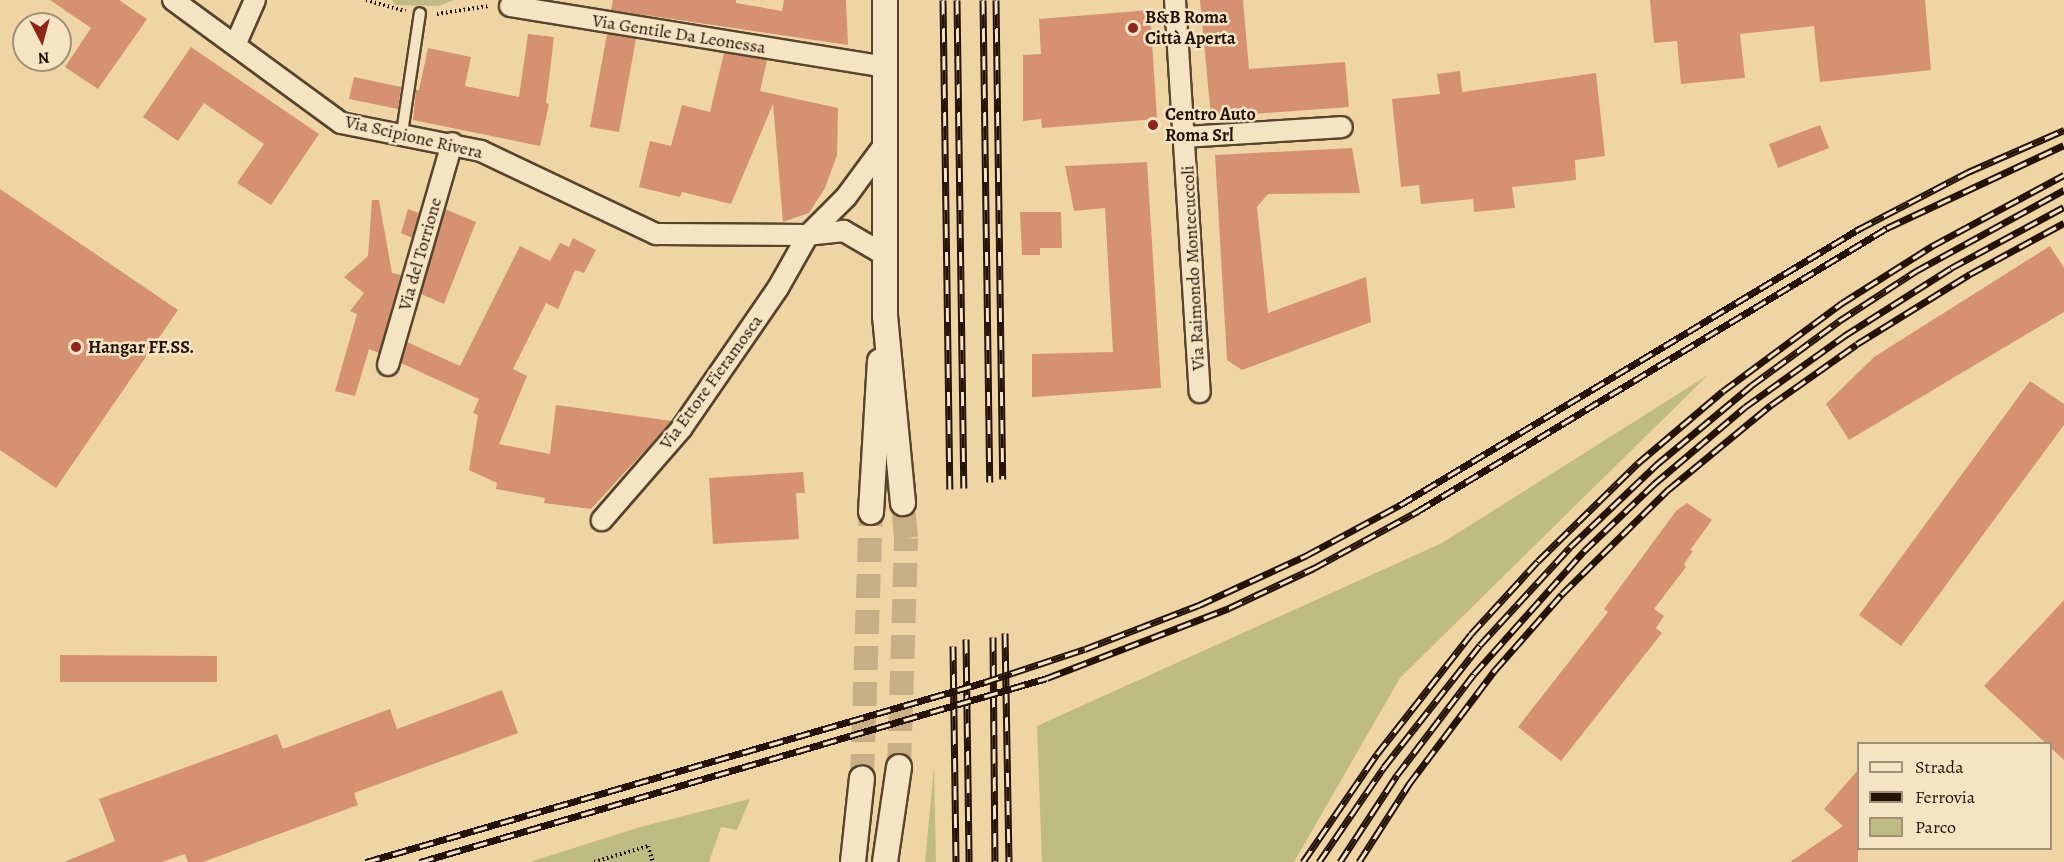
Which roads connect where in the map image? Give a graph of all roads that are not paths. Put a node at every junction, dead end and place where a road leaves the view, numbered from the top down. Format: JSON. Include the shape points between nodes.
{"nodes":[{"id":1,"x":173,"y":0,"type":"edge"},
{"id":2,"x":255,"y":0,"type":"edge"},
{"id":3,"x":885,"y":0,"type":"edge"},
{"id":4,"x":1175,"y":0,"type":"edge"},
{"id":5,"x":510,"y":6,"type":"road end"},
{"id":6,"x":420,"y":13,"type":"road end"},
{"id":7,"x":236,"y":43,"type":"junction"},
{"id":8,"x":886,"y":68,"type":"junction"},
{"id":9,"x":1342,"y":127,"type":"dead end"},
{"id":10,"x":402,"y":133,"type":"junction"},
{"id":11,"x":1185,"y":137,"type":"junction"},
{"id":12,"x":452,"y":143,"type":"junction"},
{"id":13,"x":885,"y":144,"type":"junction"},
{"id":14,"x":808,"y":235,"type":"junction"},
{"id":15,"x":885,"y":255,"type":"junction"},
{"id":16,"x":885,"y":316,"type":"junction"},
{"id":17,"x":388,"y":365,"type":"dead end"},
{"id":18,"x":1200,"y":392,"type":"dead end"},
{"id":19,"x":903,"y":503,"type":"tunnel mouth"},
{"id":20,"x":871,"y":512,"type":"tunnel mouth"},
{"id":21,"x":602,"y":520,"type":"dead end"},
{"id":22,"x":899,"y":767,"type":"tunnel mouth"},
{"id":23,"x":862,"y":778,"type":"tunnel mouth"},
{"id":24,"x":853,"y":862,"type":"edge"},
{"id":25,"x":885,"y":862,"type":"edge"}],
"edges":[{"from":1,"to":7,"type":"street","name":"Via Scipione Rivera"},
{"from":2,"to":7,"type":"street"},
{"from":3,"to":8,"type":"street"},
{"from":4,"to":11,"type":"street","name":"Via Raimondo Montecuccoli"},
{"from":5,"to":8,"type":"street","name":"Via Gentile Da Leonessa"},
{"from":6,"to":10,"type":"lane"},
{"from":7,"to":10,"type":"street","name":"Via Scipione Rivera","via":[[341,123]]},
{"from":8,"to":13,"type":"street"},
{"from":9,"to":11,"type":"street"},
{"from":10,"to":12,"type":"street","name":"Via Scipione Rivera"},
{"from":11,"to":18,"type":"street","name":"Via Raimondo Montecuccoli"},
{"from":12,"to":14,"type":"street","name":"Via Scipione Rivera","via":[[523,169],[640,230],[672,235]]},
{"from":12,"to":17,"type":"street","name":"Via del Torrione"},
{"from":13,"to":14,"type":"street","name":"Via Ettore Fieramosca","via":[[851,192]]},
{"from":13,"to":15,"type":"street"},
{"from":14,"to":15,"type":"street","via":[[844,231]]},
{"from":14,"to":21,"type":"street","name":"Via Ettore Fieramosca","via":[[778,288],[681,429]]},
{"from":15,"to":16,"type":"street"},
{"from":16,"to":19,"type":"street"},
{"from":16,"to":20,"type":"street","via":[[875,409]]},
{"from":22,"to":25,"type":"street"},
{"from":23,"to":24,"type":"street"}]}
